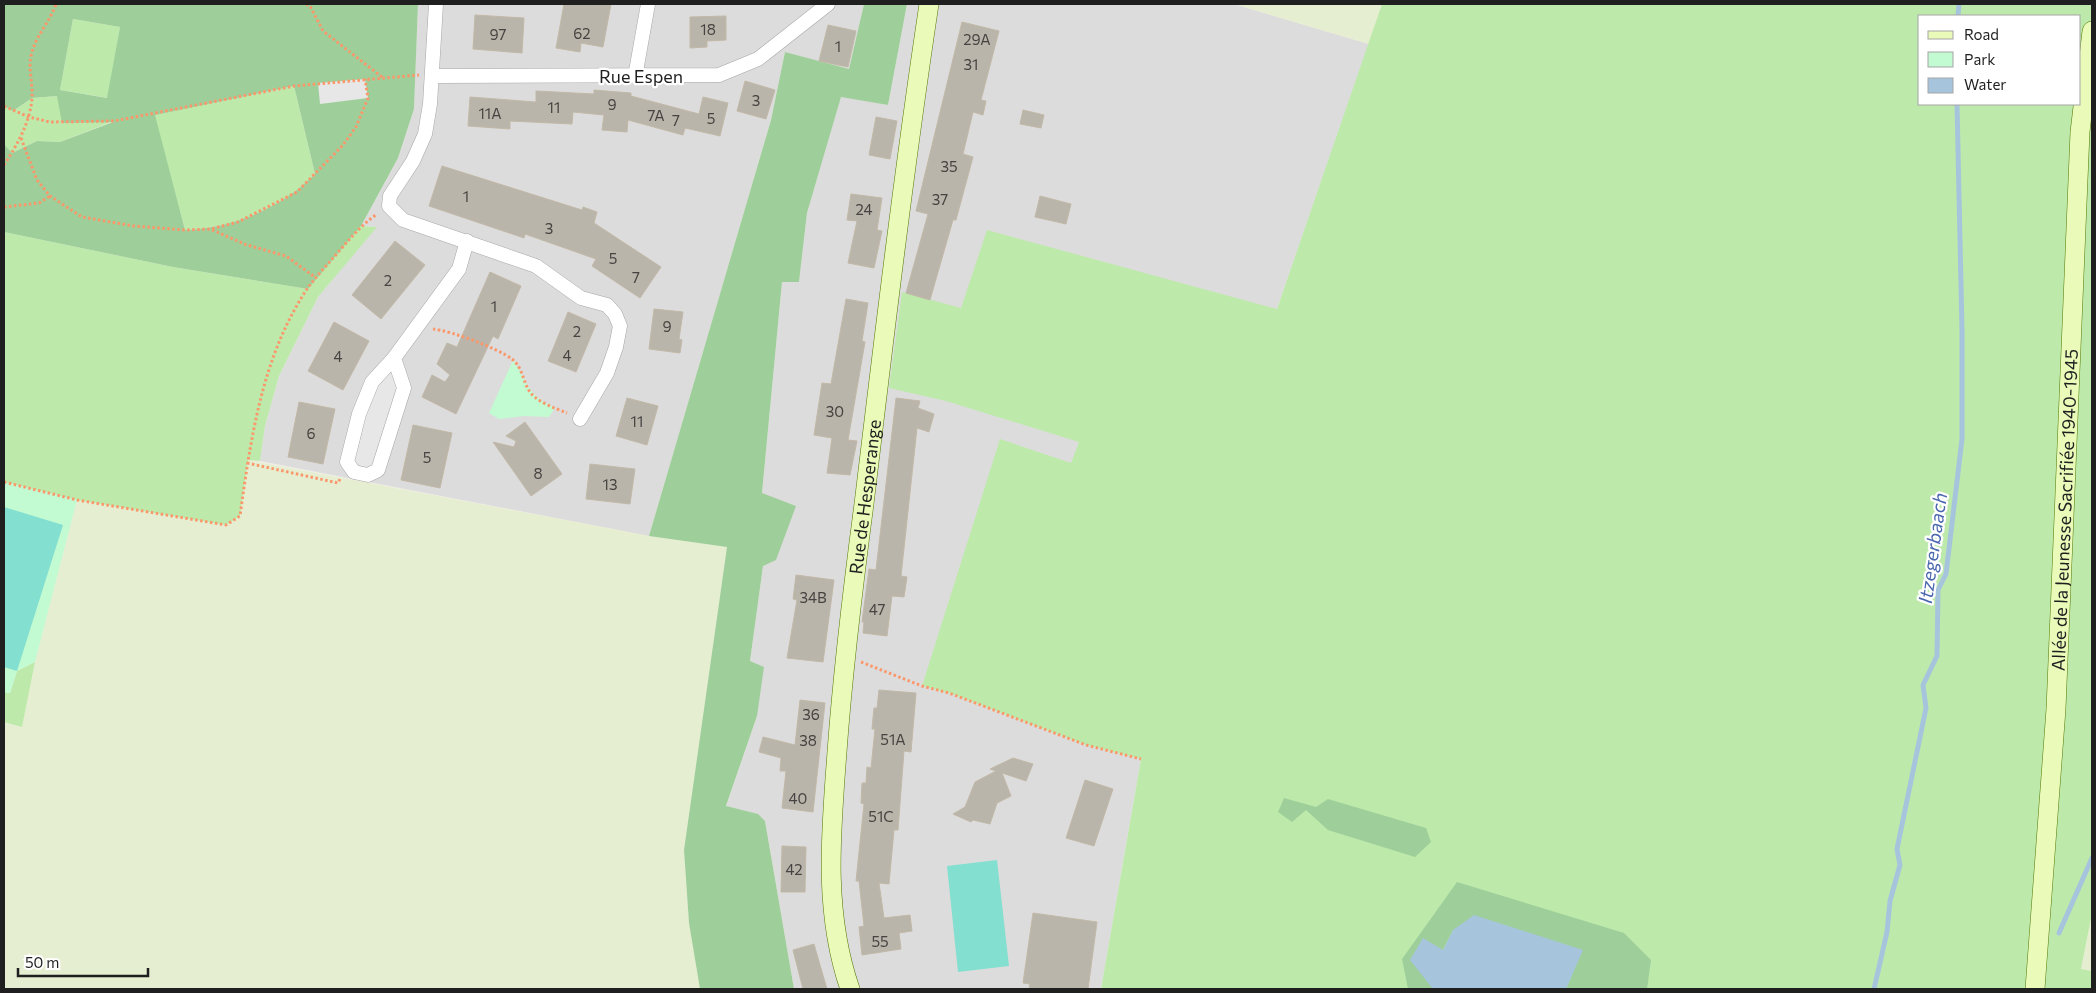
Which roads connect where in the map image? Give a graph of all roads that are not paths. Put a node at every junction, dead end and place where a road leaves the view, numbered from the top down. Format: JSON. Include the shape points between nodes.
{"nodes":[{"id":1,"x":436,"y":4,"type":"edge"},
{"id":2,"x":648,"y":4,"type":"edge"},
{"id":3,"x":828,"y":4,"type":"edge"},
{"id":4,"x":929,"y":4,"type":"edge"},
{"id":5,"x":2092,"y":32,"type":"edge"},
{"id":6,"x":432,"y":76,"type":"junction"},
{"id":7,"x":635,"y":77,"type":"junction"},
{"id":8,"x":467,"y":241,"type":"junction"},
{"id":9,"x":394,"y":358,"type":"junction"},
{"id":10,"x":580,"y":419,"type":"road end"},
{"id":11,"x":850,"y":989,"type":"edge"},
{"id":12,"x":2035,"y":989,"type":"edge"}],
"edges":[{"from":1,"to":6,"type":"street"},
{"from":2,"to":7,"type":"street"},
{"from":3,"to":7,"type":"street","name":"Rue Espen","via":[[758,59],[719,75]]},
{"from":4,"to":11,"type":"main road","name":"Rue de Hesperange","via":[[845,655],[830,833],[830,883],[835,926]]},
{"from":5,"to":12,"type":"main road","name":"Allée de la Jeunesse Sacrifiée 1940-1945","via":[[2080,132],[2056,708]]},
{"from":6,"to":7,"type":"street","name":"Rue Espen"},
{"from":6,"to":8,"type":"street","via":[[426,134],[414,162],[390,196],[389,206],[403,220]]},
{"from":8,"to":9,"type":"street","via":[[459,269]]},
{"from":8,"to":10,"type":"street","via":[[536,266],[581,298],[607,305],[615,314],[620,326],[616,347],[607,373]]},
{"from":9,"to":9,"type":"street","via":[[372,382],[359,414],[347,462],[354,472],[368,476],[378,470],[404,388]]}]}
